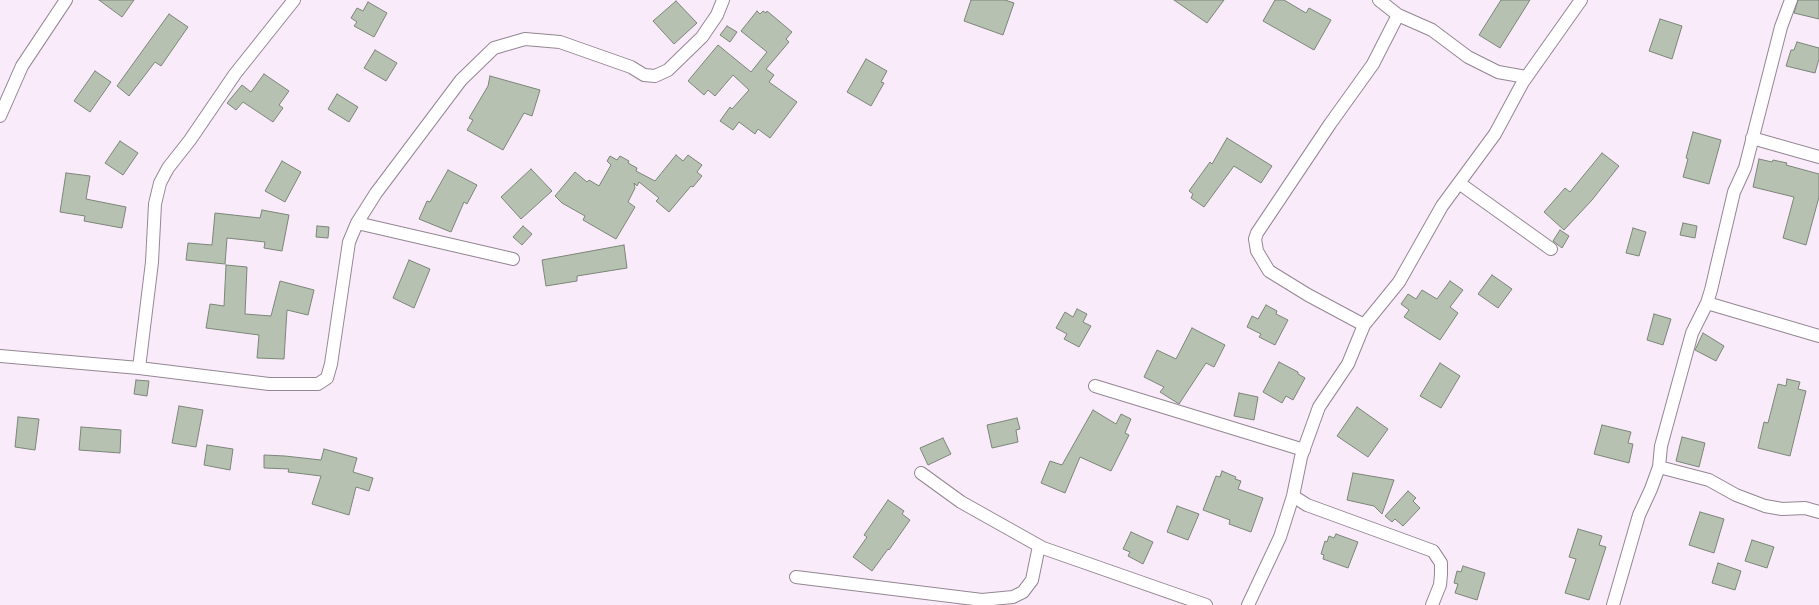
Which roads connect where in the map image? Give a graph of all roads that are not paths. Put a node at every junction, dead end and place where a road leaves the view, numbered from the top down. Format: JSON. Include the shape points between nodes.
{"nodes":[{"id":1,"x":66,"y":0,"type":"edge"},
{"id":2,"x":723,"y":0,"type":"edge"},
{"id":3,"x":1379,"y":0,"type":"edge"},
{"id":4,"x":1581,"y":0,"type":"edge"},
{"id":5,"x":1791,"y":0,"type":"edge"},
{"id":6,"x":291,"y":1,"type":"edge"},
{"id":7,"x":1398,"y":14,"type":"junction"},
{"id":8,"x":1526,"y":77,"type":"junction"},
{"id":9,"x":0,"y":116,"type":"edge"},
{"id":10,"x":1752,"y":138,"type":"junction"},
{"id":11,"x":1819,"y":157,"type":"edge"},
{"id":12,"x":1459,"y":183,"type":"junction"},
{"id":13,"x":357,"y":223,"type":"junction"},
{"id":14,"x":1551,"y":250,"type":"dead end"},
{"id":15,"x":513,"y":260,"type":"dead end"},
{"id":16,"x":1707,"y":303,"type":"junction"},
{"id":17,"x":1364,"y":325,"type":"junction"},
{"id":18,"x":1819,"y":336,"type":"edge"},
{"id":19,"x":0,"y":356,"type":"edge"},
{"id":20,"x":139,"y":368,"type":"junction"},
{"id":21,"x":1095,"y":386,"type":"dead end"},
{"id":22,"x":1304,"y":450,"type":"junction"},
{"id":23,"x":1659,"y":467,"type":"junction"},
{"id":24,"x":921,"y":473,"type":"dead end"},
{"id":25,"x":1293,"y":496,"type":"junction"},
{"id":26,"x":1819,"y":512,"type":"edge"},
{"id":27,"x":1039,"y":546,"type":"junction"},
{"id":28,"x":796,"y":578,"type":"dead end"},
{"id":29,"x":1206,"y":605,"type":"edge"},
{"id":30,"x":1248,"y":605,"type":"edge"},
{"id":31,"x":1432,"y":605,"type":"edge"},
{"id":32,"x":1614,"y":605,"type":"edge"}],
"edges":[{"from":1,"to":9,"type":"street","via":[[22,66]]},
{"from":2,"to":13,"type":"street","via":[[717,15],[702,37],[668,70],[655,76],[644,75],[631,67],[560,42],[525,39],[494,48],[461,80],[376,193]]},
{"from":3,"to":7,"type":"street"},
{"from":4,"to":8,"type":"street"},
{"from":5,"to":10,"type":"street","via":[[1781,27]]},
{"from":6,"to":20,"type":"street","via":[[235,74],[160,183],[155,204],[152,262]]},
{"from":7,"to":8,"type":"street","via":[[1432,30],[1457,51],[1498,72]]},
{"from":7,"to":17,"type":"street","via":[[1373,64],[1330,124],[1255,239],[1257,251],[1269,271]]},
{"from":8,"to":12,"type":"street","via":[[1494,134]]},
{"from":10,"to":11,"type":"street"},
{"from":10,"to":16,"type":"street","via":[[1745,168],[1734,192]]},
{"from":12,"to":14,"type":"street"},
{"from":12,"to":17,"type":"street","via":[[1442,206],[1399,282]]},
{"from":13,"to":15,"type":"street"},
{"from":13,"to":20,"type":"street","via":[[349,242],[331,364],[326,378],[318,384],[269,384]]},
{"from":16,"to":18,"type":"street"},
{"from":16,"to":23,"type":"street","via":[[1692,333],[1661,446]]},
{"from":17,"to":22,"type":"street","via":[[1348,364],[1319,407]]},
{"from":19,"to":20,"type":"street"},
{"from":21,"to":22,"type":"street"},
{"from":22,"to":25,"type":"street"},
{"from":23,"to":26,"type":"street","via":[[1709,480],[1736,495],[1765,506],[1782,509],[1806,508]]},
{"from":23,"to":32,"type":"street","via":[[1639,515]]},
{"from":24,"to":27,"type":"street","via":[[961,502]]},
{"from":25,"to":30,"type":"street","via":[[1280,537]]},
{"from":25,"to":31,"type":"street","via":[[1307,505],[1433,551],[1441,563],[1441,574],[1440,585]]},
{"from":27,"to":28,"type":"street","via":[[1032,580],[1023,592],[1013,598],[982,600]]},
{"from":27,"to":29,"type":"street"}]}
